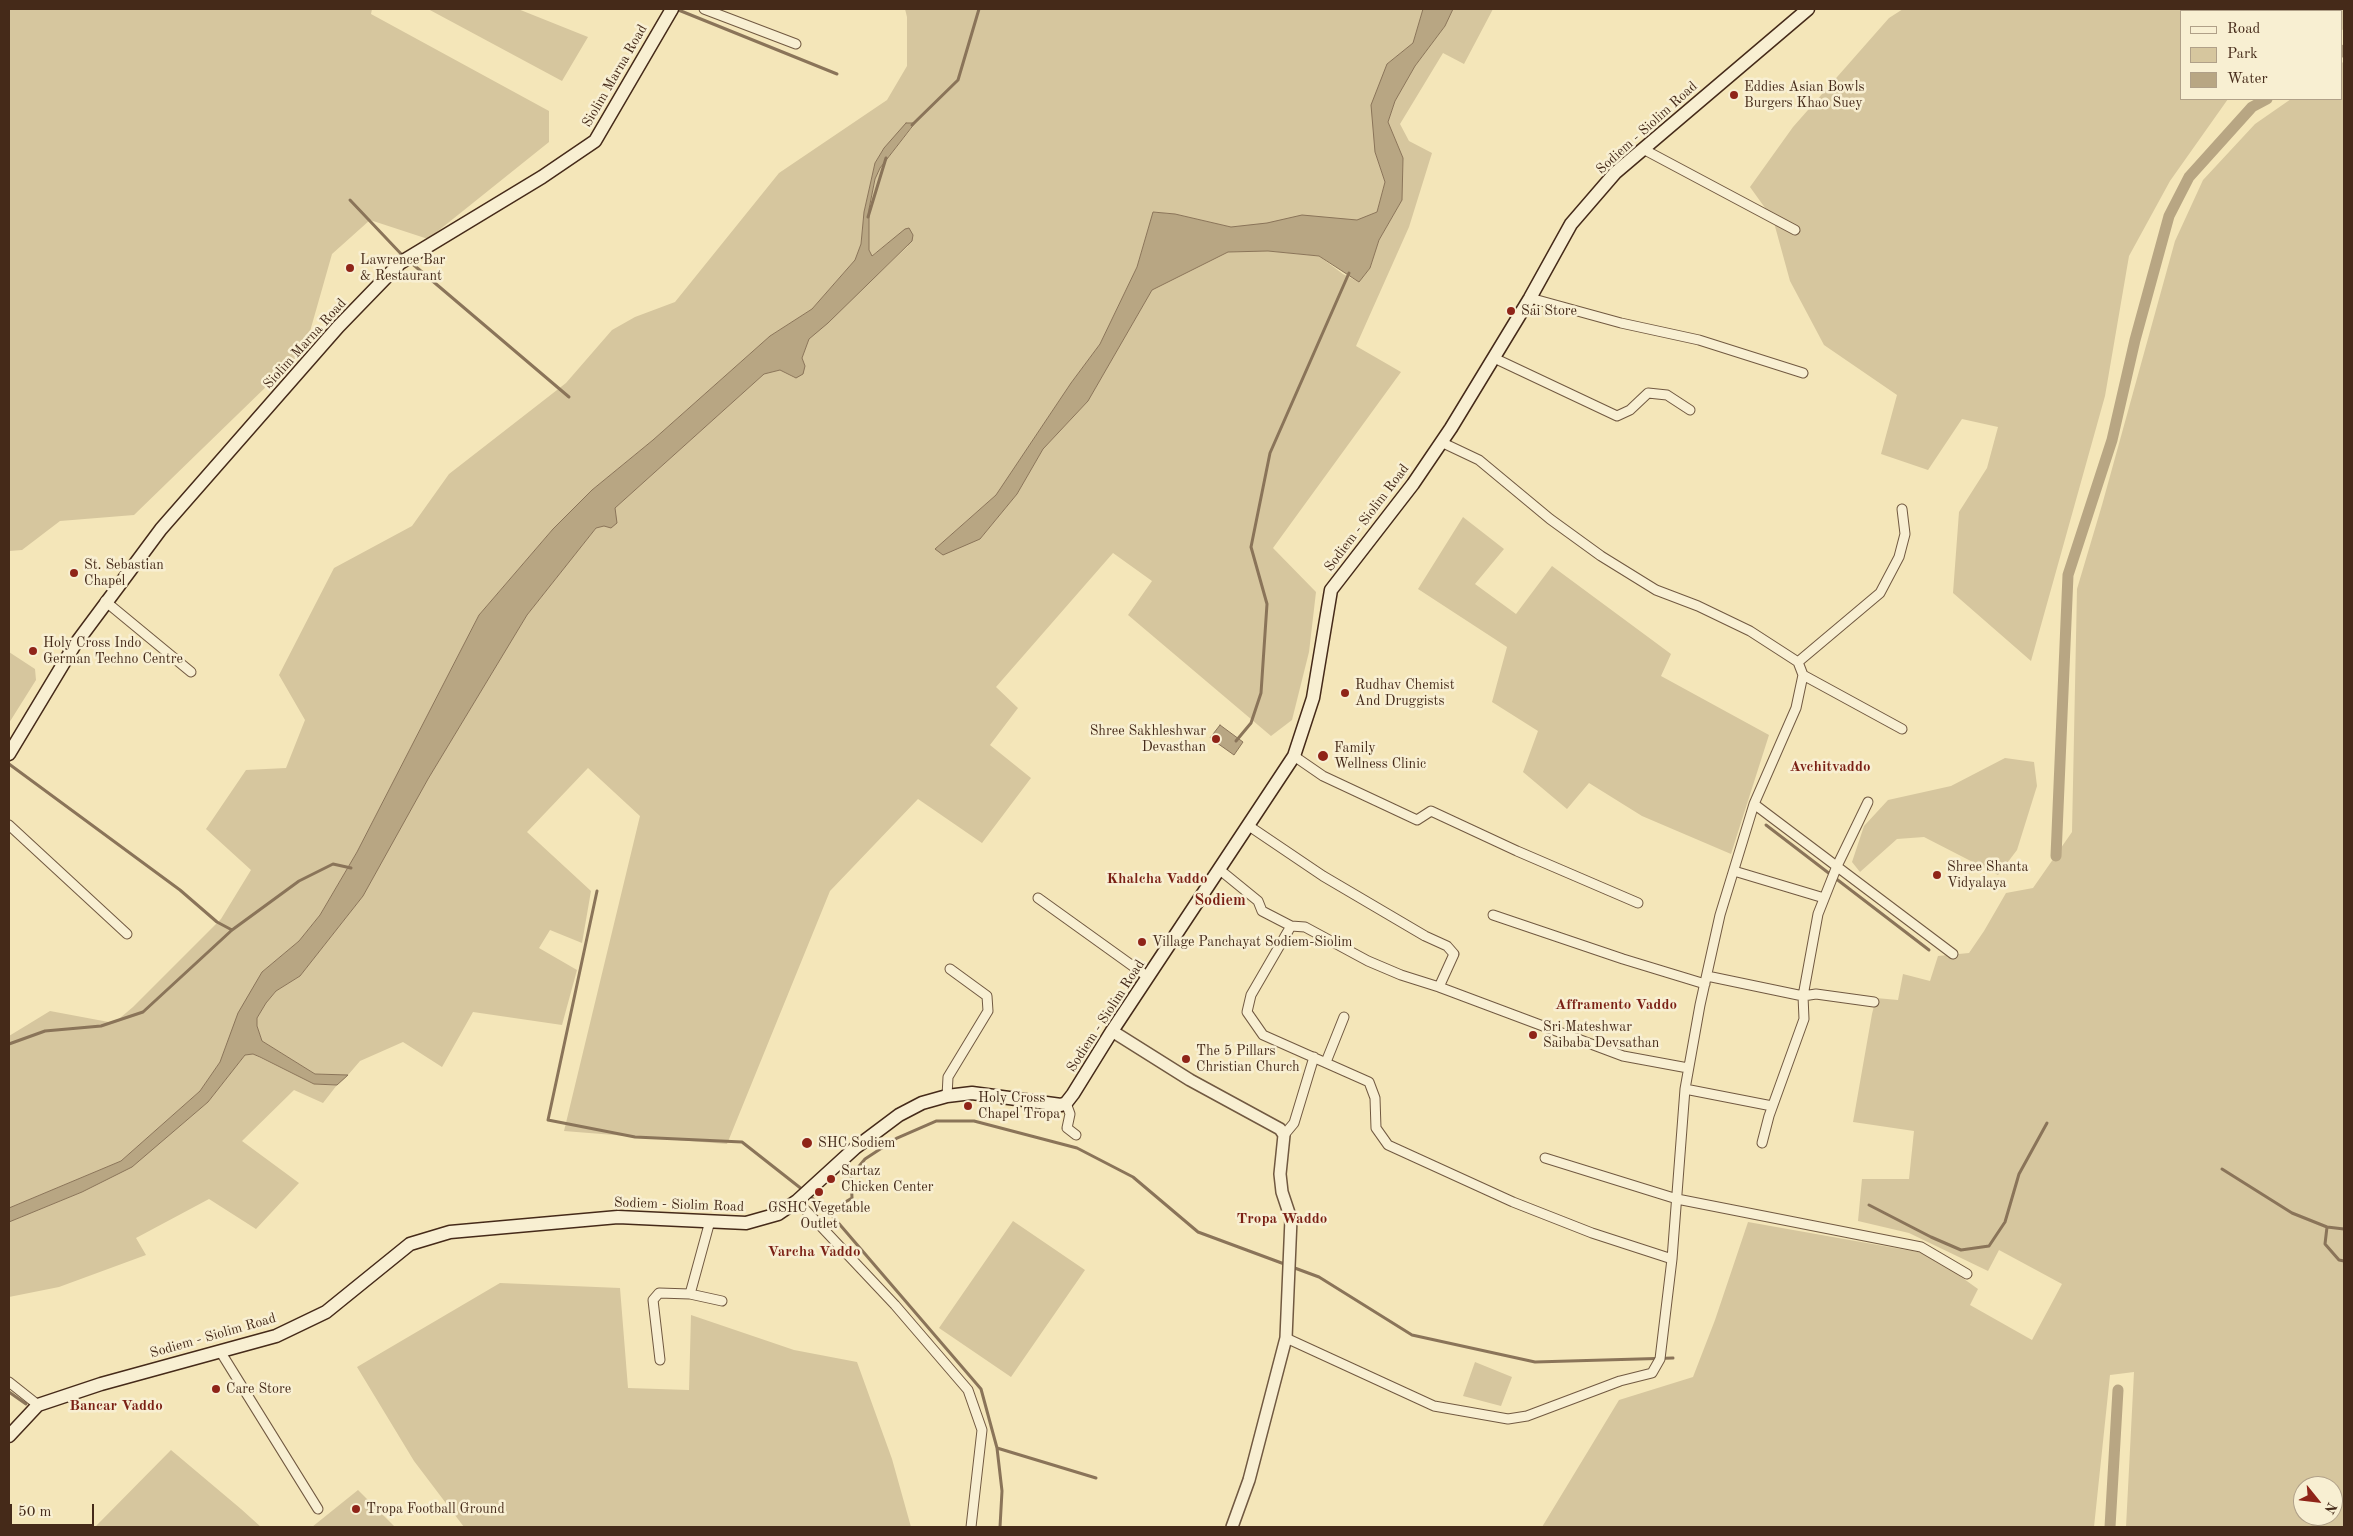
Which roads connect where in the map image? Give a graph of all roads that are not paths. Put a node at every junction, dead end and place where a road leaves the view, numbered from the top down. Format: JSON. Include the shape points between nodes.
{"nodes":[{"id":1,"x":672,"y":9,"type":"edge"},
{"id":2,"x":704,"y":9,"type":"edge"},
{"id":3,"x":1808,"y":9,"type":"edge"},
{"id":4,"x":796,"y":44,"type":"dead end"},
{"id":5,"x":1643,"y":149,"type":"junction"},
{"id":6,"x":1795,"y":230,"type":"dead end"},
{"id":7,"x":1530,"y":298,"type":"junction"},
{"id":8,"x":1494,"y":358,"type":"junction"},
{"id":9,"x":1803,"y":372,"type":"dead end"},
{"id":10,"x":1690,"y":410,"type":"dead end"},
{"id":11,"x":1441,"y":442,"type":"junction"},
{"id":12,"x":1902,"y":508,"type":"dead end"},
{"id":13,"x":105,"y":601,"type":"junction"},
{"id":14,"x":1798,"y":662,"type":"junction"},
{"id":15,"x":191,"y":672,"type":"dead end"},
{"id":16,"x":1803,"y":674,"type":"junction"},
{"id":17,"x":1902,"y":729,"type":"dead end"},
{"id":18,"x":9,"y":754,"type":"edge"},
{"id":19,"x":1294,"y":756,"type":"junction"},
{"id":20,"x":1868,"y":802,"type":"dead end"},
{"id":21,"x":1754,"y":804,"type":"junction"},
{"id":22,"x":9,"y":825,"type":"edge"},
{"id":23,"x":1249,"y":826,"type":"junction"},
{"id":24,"x":1837,"y":866,"type":"junction"},
{"id":25,"x":1220,"y":870,"type":"junction"},
{"id":26,"x":1734,"y":871,"type":"junction"},
{"id":27,"x":1038,"y":898,"type":"dead end"},
{"id":28,"x":1824,"y":898,"type":"junction"},
{"id":29,"x":1638,"y":903,"type":"dead end"},
{"id":30,"x":1493,"y":915,"type":"dead end"},
{"id":31,"x":1291,"y":926,"type":"junction"},
{"id":32,"x":127,"y":934,"type":"dead end"},
{"id":33,"x":1954,"y":954,"type":"dead end"},
{"id":34,"x":950,"y":969,"type":"dead end"},
{"id":35,"x":1148,"y":977,"type":"junction"},
{"id":36,"x":1706,"y":980,"type":"junction"},
{"id":37,"x":1439,"y":987,"type":"junction"},
{"id":38,"x":1803,"y":996,"type":"junction"},
{"id":39,"x":1874,"y":1002,"type":"dead end"},
{"id":40,"x":1344,"y":1017,"type":"dead end"},
{"id":41,"x":1112,"y":1031,"type":"junction"},
{"id":42,"x":1314,"y":1057,"type":"junction"},
{"id":43,"x":1326,"y":1062,"type":"junction"},
{"id":44,"x":1688,"y":1068,"type":"junction"},
{"id":45,"x":1685,"y":1088,"type":"junction"},
{"id":46,"x":947,"y":1096,"type":"junction"},
{"id":47,"x":1066,"y":1103,"type":"junction"},
{"id":48,"x":1772,"y":1106,"type":"junction"},
{"id":49,"x":1076,"y":1135,"type":"dead end"},
{"id":50,"x":1284,"y":1135,"type":"junction"},
{"id":51,"x":1762,"y":1143,"type":"dead end"},
{"id":52,"x":1545,"y":1158,"type":"dead end"},
{"id":53,"x":803,"y":1196,"type":"junction"},
{"id":54,"x":1677,"y":1199,"type":"junction"},
{"id":55,"x":710,"y":1221,"type":"junction"},
{"id":56,"x":1672,"y":1259,"type":"junction"},
{"id":57,"x":1968,"y":1274,"type":"dead end"},
{"id":58,"x":690,"y":1294,"type":"junction"},
{"id":59,"x":722,"y":1301,"type":"dead end"},
{"id":60,"x":1286,"y":1338,"type":"junction"},
{"id":61,"x":220,"y":1351,"type":"junction"},
{"id":62,"x":660,"y":1360,"type":"dead end"},
{"id":63,"x":9,"y":1382,"type":"edge"},
{"id":64,"x":38,"y":1405,"type":"junction"},
{"id":65,"x":9,"y":1436,"type":"edge"},
{"id":66,"x":318,"y":1509,"type":"dead end"},
{"id":67,"x":971,"y":1527,"type":"edge"},
{"id":68,"x":1232,"y":1527,"type":"edge"}],
"edges":[{"from":1,"to":13,"type":"main road","name":"Siolim Marna Road","via":[[595,141],[400,263],[338,327],[166,523]]},
{"from":2,"to":4,"type":"street"},
{"from":3,"to":5,"type":"main road","name":"Sodiem - Siolim Road"},
{"from":5,"to":6,"type":"street"},
{"from":5,"to":7,"type":"main road","name":"Sodiem - Siolim Road","via":[[1615,172],[1571,224]]},
{"from":7,"to":8,"type":"main road","name":"Sodiem - Siolim Road"},
{"from":7,"to":9,"type":"street","via":[[1699,340]]},
{"from":8,"to":10,"type":"street","via":[[1617,416],[1630,410],[1648,393],[1667,395]]},
{"from":8,"to":11,"type":"main road","name":"Sodiem - Siolim Road"},
{"from":11,"to":14,"type":"street","via":[[1479,460],[1550,519],[1656,590],[1698,606],[1750,632]]},
{"from":11,"to":19,"type":"main road","name":"Sodiem - Siolim Road","via":[[1413,484],[1331,590],[1313,698]]},
{"from":12,"to":14,"type":"street","via":[[1905,534],[1899,557],[1880,593]]},
{"from":13,"to":15,"type":"street"},
{"from":13,"to":18,"type":"main road","name":"Siolim Marna Road"},
{"from":14,"to":16,"type":"street"},
{"from":16,"to":17,"type":"street"},
{"from":16,"to":21,"type":"street","via":[[1796,708]]},
{"from":19,"to":23,"type":"main road","name":"Sodiem - Siolim Road"},
{"from":19,"to":29,"type":"street","via":[[1323,776],[1417,820],[1431,811]]},
{"from":20,"to":24,"type":"street"},
{"from":21,"to":24,"type":"street"},
{"from":21,"to":26,"type":"street"},
{"from":22,"to":32,"type":"street"},
{"from":23,"to":25,"type":"main road","name":"Sodiem - Siolim Road"},
{"from":23,"to":37,"type":"street","via":[[1323,876],[1447,946],[1454,954]]},
{"from":24,"to":28,"type":"street"},
{"from":24,"to":33,"type":"street"},
{"from":25,"to":31,"type":"street","via":[[1258,901],[1262,911]]},
{"from":25,"to":35,"type":"main road","name":"Sodiem - Siolim Road"},
{"from":26,"to":28,"type":"street"},
{"from":26,"to":36,"type":"street","via":[[1720,915]]},
{"from":27,"to":35,"type":"street"},
{"from":28,"to":38,"type":"street","via":[[1818,914]]},
{"from":30,"to":36,"type":"street","via":[[1622,959]]},
{"from":31,"to":37,"type":"street","via":[[1305,927],[1368,961]]},
{"from":31,"to":42,"type":"street","via":[[1251,995],[1247,1012],[1263,1036]]},
{"from":34,"to":46,"type":"street","via":[[987,996],[988,1011],[948,1077]]},
{"from":35,"to":41,"type":"main road","name":"Sodiem - Siolim Road"},
{"from":36,"to":38,"type":"street"},
{"from":36,"to":44,"type":"street"},
{"from":37,"to":44,"type":"street","via":[[1623,1056]]},
{"from":38,"to":39,"type":"street","via":[[1816,994]]},
{"from":38,"to":48,"type":"street","via":[[1804,1019]]},
{"from":40,"to":43,"type":"street"},
{"from":41,"to":47,"type":"main road","name":"Sodiem - Siolim Road"},
{"from":41,"to":50,"type":"street","via":[[1190,1080],[1280,1129]]},
{"from":42,"to":43,"type":"street"},
{"from":42,"to":50,"type":"street","via":[[1294,1123]]},
{"from":43,"to":56,"type":"street","via":[[1369,1082],[1375,1098],[1376,1128],[1388,1144],[1513,1202],[1592,1233]]},
{"from":44,"to":45,"type":"street"},
{"from":45,"to":48,"type":"street"},
{"from":45,"to":54,"type":"street"},
{"from":46,"to":47,"type":"main road","name":"Sodiem - Siolim Road","via":[[972,1093],[1061,1105]]},
{"from":46,"to":53,"type":"main road","name":"Sodiem - Siolim Road","via":[[922,1103],[899,1115],[855,1148]]},
{"from":47,"to":49,"type":"street","via":[[1070,1114],[1067,1128]]},
{"from":48,"to":51,"type":"street"},
{"from":50,"to":60,"type":"street","via":[[1280,1174],[1291,1220]]},
{"from":52,"to":54,"type":"street"},
{"from":53,"to":55,"type":"main road","name":"Sodiem - Siolim Road","via":[[778,1214],[746,1223]]},
{"from":53,"to":67,"type":"street","via":[[968,1390],[982,1430]]},
{"from":54,"to":56,"type":"street"},
{"from":54,"to":57,"type":"street","via":[[1921,1247]]},
{"from":55,"to":58,"type":"street"},
{"from":55,"to":61,"type":"main road","name":"Sodiem - Siolim Road","via":[[618,1217],[450,1232],[410,1244],[326,1312],[276,1336]]},
{"from":56,"to":60,"type":"street","via":[[1660,1359],[1652,1373],[1620,1381],[1527,1416],[1508,1419],[1434,1406]]},
{"from":58,"to":59,"type":"street"},
{"from":58,"to":62,"type":"street","via":[[659,1293],[653,1300]]},
{"from":60,"to":68,"type":"street"},
{"from":61,"to":64,"type":"main road","name":"Sodiem - Siolim Road"},
{"from":61,"to":66,"type":"street"},
{"from":63,"to":64,"type":"street"},
{"from":64,"to":65,"type":"main road","name":"Sodiem - Siolim Road"}]}
